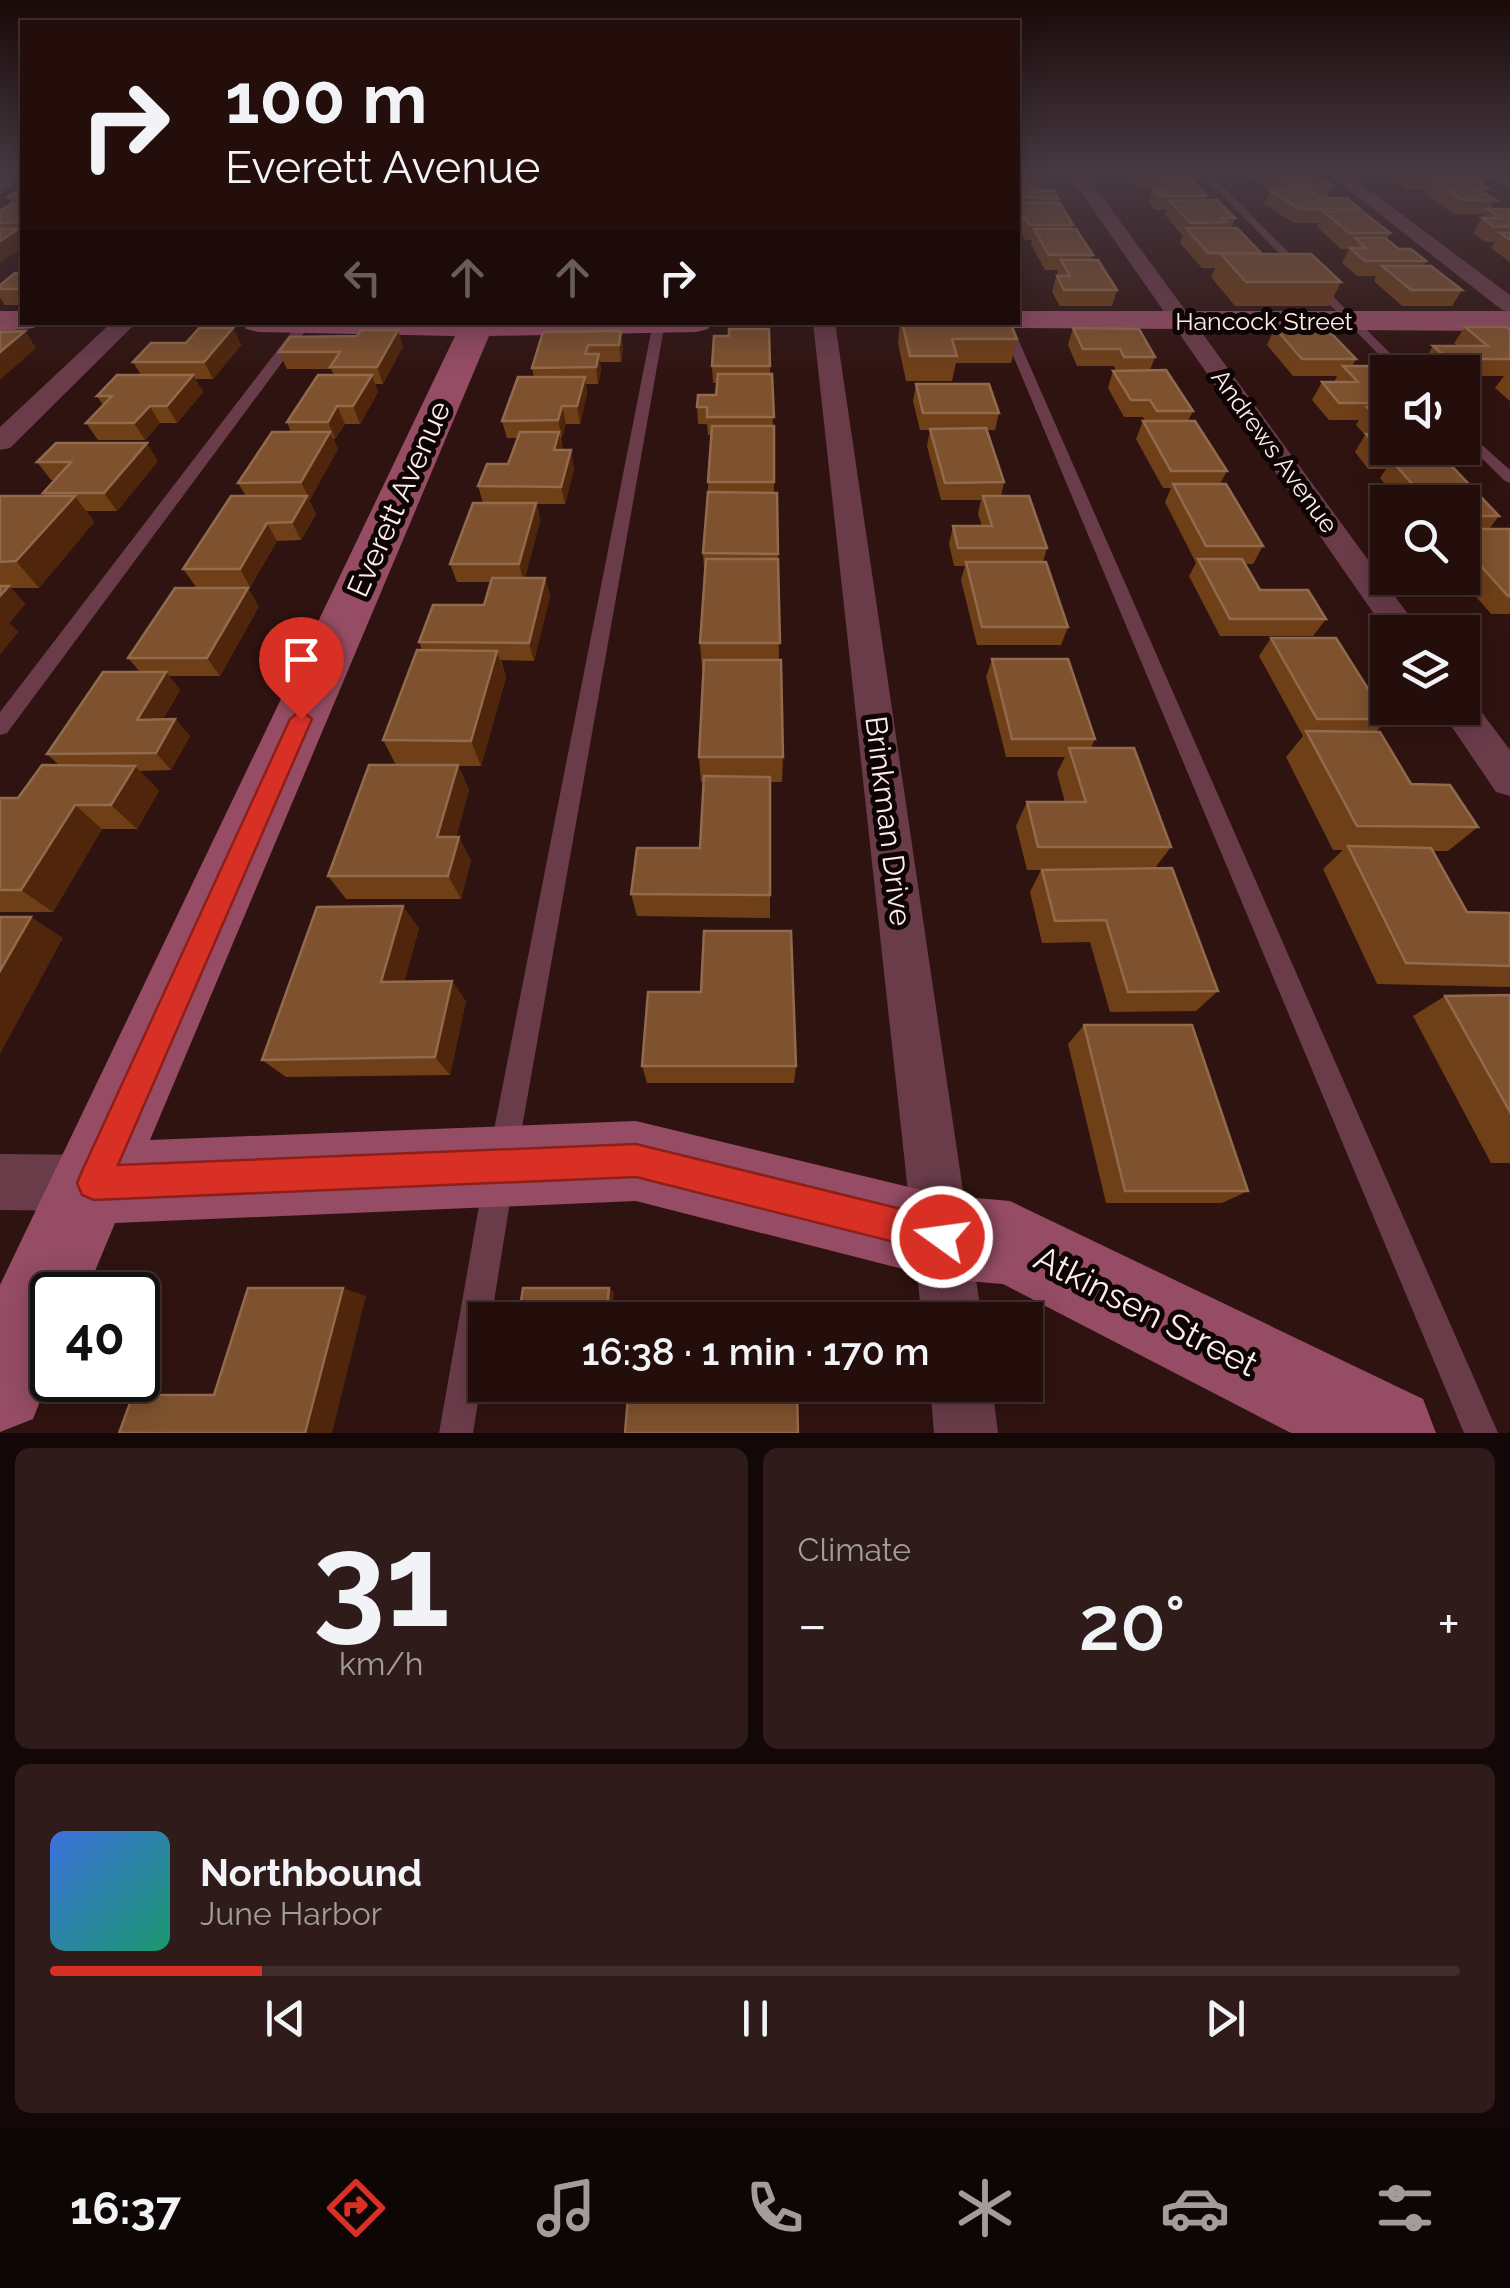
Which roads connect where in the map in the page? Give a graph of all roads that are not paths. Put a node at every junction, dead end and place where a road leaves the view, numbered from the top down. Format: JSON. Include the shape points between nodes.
{"nodes":[{"id":1,"x":1123,"y":239,"type":"edge"},
{"id":2,"x":1269,"y":239,"type":"edge"},
{"id":3,"x":1422,"y":239,"type":"edge"},
{"id":4,"x":1510,"y":305,"type":"edge"},
{"id":5,"x":1020,"y":320,"type":"edge"},
{"id":6,"x":1181,"y":320,"type":"junction"},
{"id":7,"x":1350,"y":320,"type":"junction"},
{"id":8,"x":1510,"y":320,"type":"edge"},
{"id":9,"x":123,"y":325,"type":"edge"},
{"id":10,"x":304,"y":325,"type":"edge"},
{"id":11,"x":477,"y":325,"type":"edge"},
{"id":12,"x":659,"y":325,"type":"edge"},
{"id":13,"x":824,"y":325,"type":"edge"},
{"id":14,"x":1006,"y":325,"type":"edge"},
{"id":15,"x":1386,"y":355,"type":"edge"},
{"id":16,"x":0,"y":442,"type":"edge"},
{"id":17,"x":1480,"y":449,"type":"edge"},
{"id":18,"x":1510,"y":478,"type":"edge"},
{"id":19,"x":1392,"y":615,"type":"edge"},
{"id":20,"x":1470,"y":725,"type":"edge"},
{"id":21,"x":0,"y":727,"type":"edge"},
{"id":22,"x":1510,"y":780,"type":"edge"},
{"id":23,"x":500,"y":1166,"type":"junction"},
{"id":24,"x":0,"y":1182,"type":"edge"},
{"id":25,"x":94,"y":1183,"type":"junction"},
{"id":26,"x":942,"y":1237,"type":"junction"},
{"id":27,"x":950,"y":1302,"type":"edge"},
{"id":28,"x":0,"y":1386,"type":"edge"},
{"id":29,"x":962,"y":1402,"type":"edge"},
{"id":30,"x":456,"y":1433,"type":"edge"},
{"id":31,"x":966,"y":1433,"type":"edge"},
{"id":32,"x":1389,"y":1433,"type":"edge"},
{"id":33,"x":1481,"y":1433,"type":"edge"}],
"edges":[{"from":1,"to":6,"type":"street","name":"Andrews Avenue"},
{"from":2,"to":7,"type":"lane"},
{"from":3,"to":4,"type":"street"},
{"from":5,"to":6,"type":"street","name":"Hancock Street"},
{"from":6,"to":7,"type":"street","name":"Hancock Street"},
{"from":6,"to":19,"type":"street","name":"Andrews Avenue"},
{"from":7,"to":8,"type":"street","name":"Hancock Street"},
{"from":7,"to":15,"type":"lane"},
{"from":9,"to":16,"type":"street"},
{"from":10,"to":21,"type":"lane"},
{"from":11,"to":25,"type":"street","name":"Everett Avenue"},
{"from":12,"to":23,"type":"lane"},
{"from":13,"to":26,"type":"street","name":"Brinkman Drive"},
{"from":14,"to":33,"type":"lane"},
{"from":17,"to":18,"type":"lane"},
{"from":20,"to":22,"type":"street"},
{"from":23,"to":25,"type":"street","name":"Atkinsen Street"},
{"from":23,"to":26,"type":"street","name":"Atkinsen Street","via":[[636,1161]]},
{"from":23,"to":30,"type":"lane"},
{"from":24,"to":25,"type":"street","name":"Atkinsen Street"},
{"from":25,"to":28,"type":"street","name":"Everett Avenue"},
{"from":26,"to":27,"type":"street","name":"Brinkman Drive"},
{"from":26,"to":32,"type":"street","name":"Atkinsen Street","via":[[1010,1244]]},
{"from":29,"to":31,"type":"street"}]}
